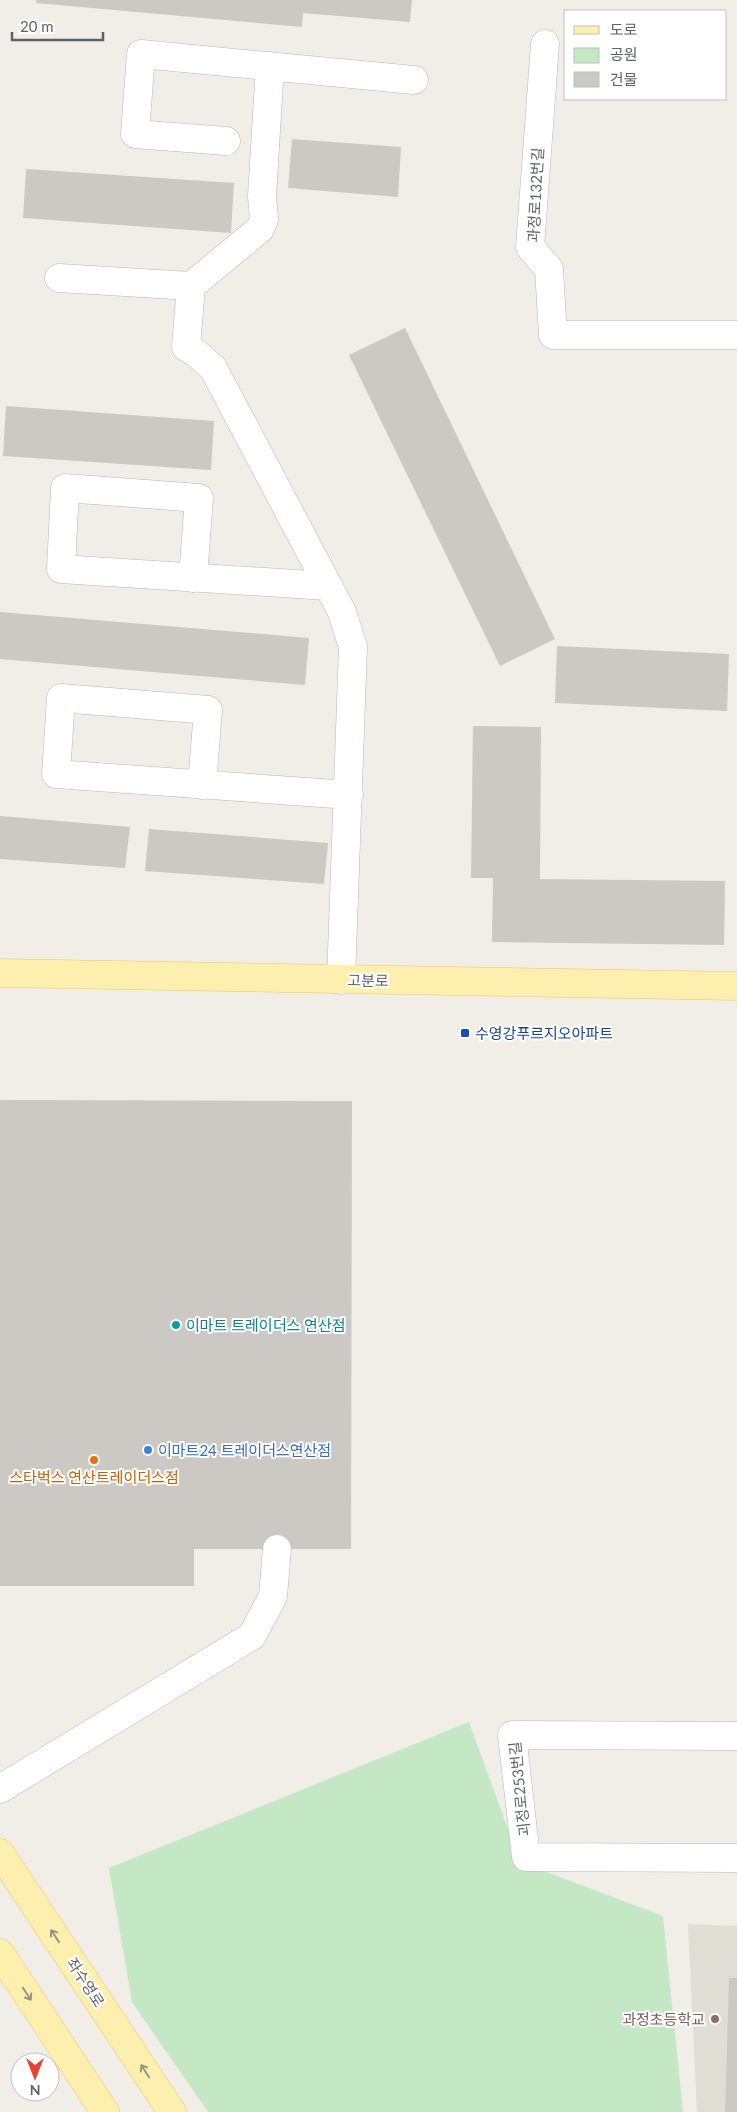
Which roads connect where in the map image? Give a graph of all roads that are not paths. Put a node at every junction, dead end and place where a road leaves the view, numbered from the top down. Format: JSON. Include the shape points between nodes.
{"nodes":[{"id":1,"x":545,"y":44,"type":"dead end"},
{"id":2,"x":270,"y":66,"type":"junction"},
{"id":3,"x":414,"y":80,"type":"dead end"},
{"id":4,"x":226,"y":141,"type":"dead end"},
{"id":5,"x":59,"y":278,"type":"dead end"},
{"id":6,"x":191,"y":286,"type":"junction"},
{"id":7,"x":737,"y":335,"type":"edge"},
{"id":8,"x":193,"y":578,"type":"junction"},
{"id":9,"x":328,"y":586,"type":"junction"},
{"id":10,"x":202,"y":784,"type":"junction"},
{"id":11,"x":349,"y":795,"type":"junction"},
{"id":12,"x":0,"y":974,"type":"edge"},
{"id":13,"x":341,"y":980,"type":"junction"},
{"id":14,"x":737,"y":986,"type":"edge"},
{"id":15,"x":277,"y":1549,"type":"dead end"},
{"id":16,"x":737,"y":1736,"type":"edge"},
{"id":17,"x":0,"y":1789,"type":"edge"},
{"id":18,"x":0,"y":1853,"type":"edge"},
{"id":19,"x":737,"y":1858,"type":"edge"},
{"id":20,"x":0,"y":1953,"type":"edge"},
{"id":21,"x":105,"y":2112,"type":"edge"},
{"id":22,"x":172,"y":2112,"type":"edge"}],
"edges":[{"from":1,"to":7,"type":"street","name":"과정로132번길","via":[[530,247],[549,269],[553,335]]},
{"from":2,"to":3,"type":"street"},
{"from":2,"to":4,"type":"street","via":[[141,54],[135,134]]},
{"from":2,"to":6,"type":"street","via":[[262,196],[264,219],[260,229]]},
{"from":5,"to":6,"type":"street"},
{"from":6,"to":9,"type":"street","via":[[186,348],[196,352],[213,368]]},
{"from":8,"to":8,"type":"street","via":[[60,569],[65,488],[199,498]]},
{"from":8,"to":9,"type":"street"},
{"from":9,"to":11,"type":"street","via":[[342,612],[353,647]]},
{"from":10,"to":10,"type":"street","via":[[56,774],[61,698],[208,710]]},
{"from":10,"to":11,"type":"street"},
{"from":11,"to":13,"type":"street"},
{"from":12,"to":13,"type":"main road","name":"고분로"},
{"from":13,"to":14,"type":"main road","name":"고분로"},
{"from":15,"to":17,"type":"street","via":[[273,1596],[252,1636]]},
{"from":16,"to":19,"type":"street","name":"괴정로253번길","via":[[512,1735],[526,1857]]},
{"from":22,"to":18,"type":"main road","name":"좌수영로","one_way":true},
{"from":20,"to":21,"type":"main road","one_way":true}]}
